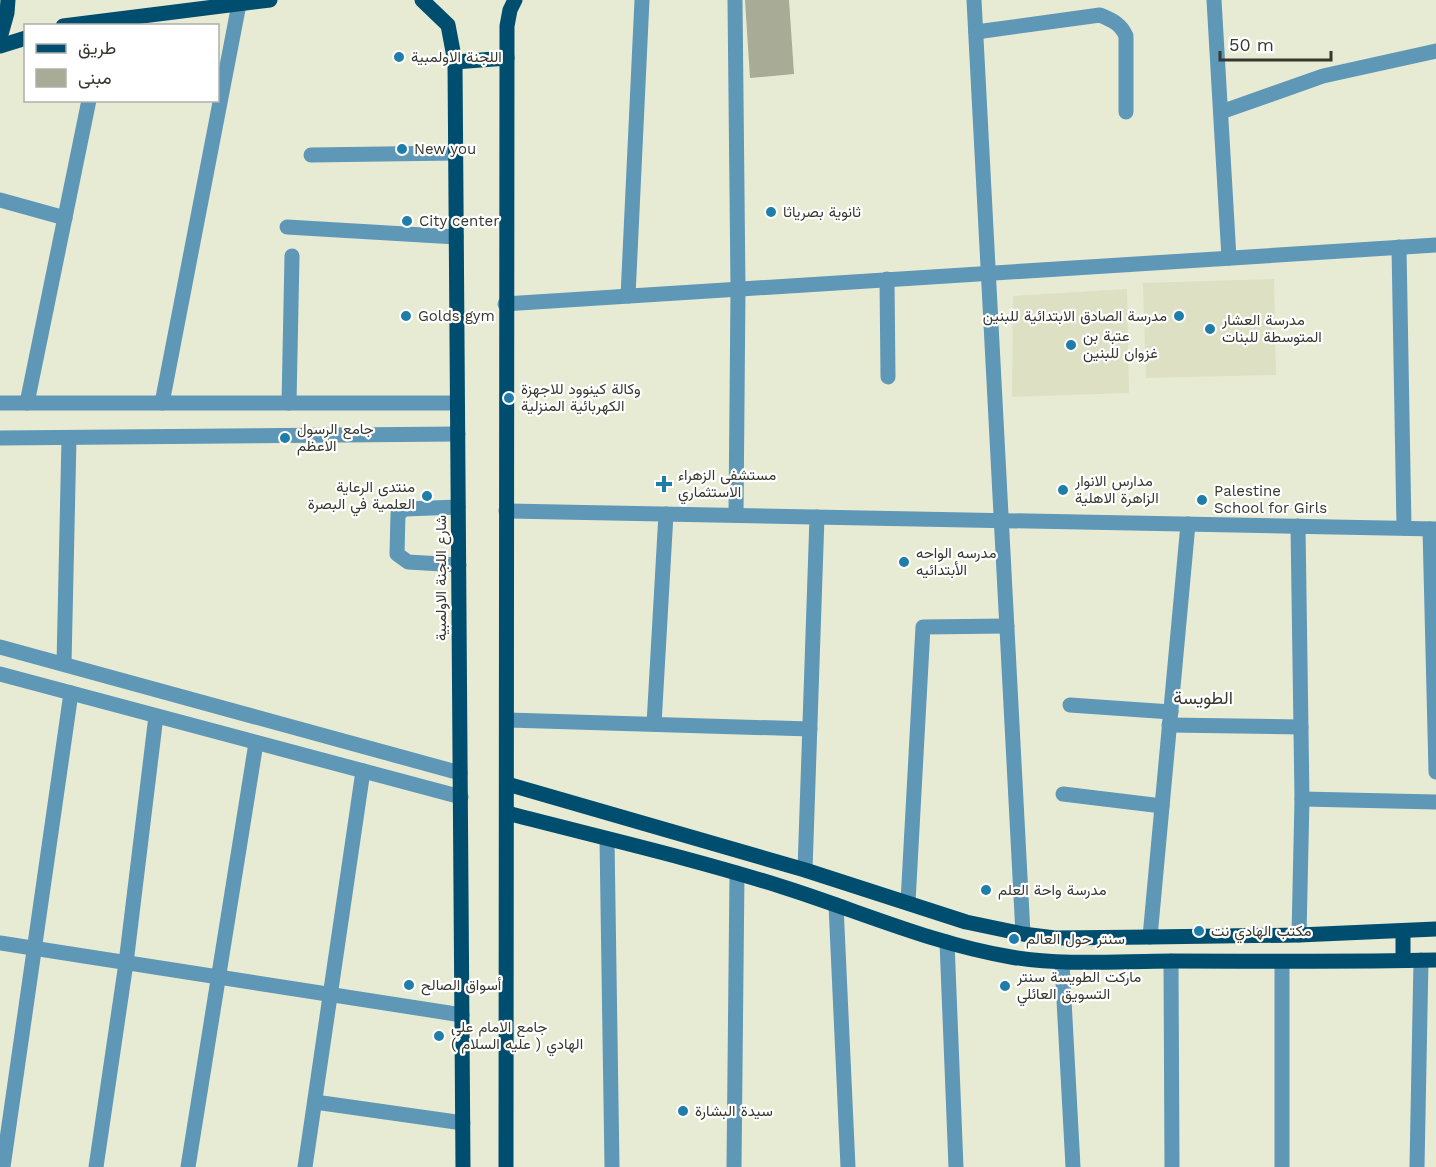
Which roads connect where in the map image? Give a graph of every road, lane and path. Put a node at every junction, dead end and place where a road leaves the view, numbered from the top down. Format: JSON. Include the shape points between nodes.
{"nodes":[{"id":1,"x":8,"y":0,"type":"edge"},
{"id":2,"x":270,"y":0,"type":"edge"},
{"id":3,"x":422,"y":0,"type":"edge"},
{"id":4,"x":515,"y":0,"type":"edge"},
{"id":5,"x":642,"y":0,"type":"edge"},
{"id":6,"x":735,"y":0,"type":"edge"},
{"id":7,"x":974,"y":0,"type":"edge"},
{"id":8,"x":1214,"y":0,"type":"edge"},
{"id":9,"x":239,"y":4,"type":"junction"},
{"id":10,"x":79,"y":24,"type":"edge"},
{"id":11,"x":976,"y":32,"type":"junction"},
{"id":12,"x":0,"y":38,"type":"edge"},
{"id":13,"x":24,"y":39,"type":"edge"},
{"id":14,"x":0,"y":46,"type":"edge"},
{"id":15,"x":1436,"y":51,"type":"edge"},
{"id":16,"x":507,"y":58,"type":"junction"},
{"id":17,"x":455,"y":62,"type":"junction"},
{"id":18,"x":89,"y":102,"type":"edge"},
{"id":19,"x":1126,"y":111,"type":"dead end"},
{"id":20,"x":1221,"y":112,"type":"junction"},
{"id":21,"x":456,"y":153,"type":"junction"},
{"id":22,"x":310,"y":155,"type":"dead end"},
{"id":23,"x":0,"y":200,"type":"edge"},
{"id":24,"x":65,"y":218,"type":"junction"},
{"id":25,"x":286,"y":227,"type":"dead end"},
{"id":26,"x":456,"y":237,"type":"junction"},
{"id":27,"x":1436,"y":245,"type":"edge"},
{"id":28,"x":1399,"y":247,"type":"junction"},
{"id":29,"x":292,"y":256,"type":"dead end"},
{"id":30,"x":1229,"y":258,"type":"junction"},
{"id":31,"x":988,"y":273,"type":"junction"},
{"id":32,"x":887,"y":279,"type":"junction"},
{"id":33,"x":738,"y":289,"type":"junction"},
{"id":34,"x":628,"y":296,"type":"junction"},
{"id":35,"x":506,"y":304,"type":"junction"},
{"id":36,"x":888,"y":377,"type":"dead end"},
{"id":37,"x":0,"y":403,"type":"edge"},
{"id":38,"x":27,"y":403,"type":"junction"},
{"id":39,"x":162,"y":403,"type":"junction"},
{"id":40,"x":289,"y":403,"type":"junction"},
{"id":41,"x":458,"y":403,"type":"junction"},
{"id":42,"x":458,"y":434,"type":"junction"},
{"id":43,"x":0,"y":438,"type":"edge"},
{"id":44,"x":69,"y":438,"type":"junction"},
{"id":45,"x":458,"y":507,"type":"junction"},
{"id":46,"x":506,"y":511,"type":"junction"},
{"id":47,"x":666,"y":514,"type":"junction"},
{"id":48,"x":736,"y":515,"type":"junction"},
{"id":49,"x":817,"y":517,"type":"junction"},
{"id":50,"x":1002,"y":520,"type":"junction"},
{"id":51,"x":1188,"y":524,"type":"junction"},
{"id":52,"x":1298,"y":526,"type":"junction"},
{"id":53,"x":1404,"y":528,"type":"junction"},
{"id":54,"x":1433,"y":529,"type":"edge"},
{"id":55,"x":459,"y":565,"type":"junction"},
{"id":56,"x":1007,"y":626,"type":"junction"},
{"id":57,"x":0,"y":647,"type":"edge"},
{"id":58,"x":64,"y":664,"type":"junction"},
{"id":59,"x":0,"y":674,"type":"edge"},
{"id":60,"x":70,"y":693,"type":"junction"},
{"id":61,"x":1070,"y":705,"type":"dead end"},
{"id":62,"x":156,"y":716,"type":"junction"},
{"id":63,"x":1170,"y":718,"type":"junction"},
{"id":64,"x":507,"y":720,"type":"junction"},
{"id":65,"x":278,"y":723,"type":"junction"},
{"id":66,"x":654,"y":724,"type":"junction"},
{"id":67,"x":1301,"y":727,"type":"junction"},
{"id":68,"x":810,"y":729,"type":"junction"},
{"id":69,"x":256,"y":743,"type":"junction"},
{"id":70,"x":272,"y":747,"type":"junction"},
{"id":71,"x":363,"y":771,"type":"junction"},
{"id":72,"x":1436,"y":772,"type":"edge"},
{"id":73,"x":460,"y":773,"type":"junction"},
{"id":74,"x":507,"y":784,"type":"junction"},
{"id":75,"x":1063,"y":794,"type":"dead end"},
{"id":76,"x":461,"y":797,"type":"junction"},
{"id":77,"x":1302,"y":799,"type":"junction"},
{"id":78,"x":1436,"y":802,"type":"edge"},
{"id":79,"x":1162,"y":806,"type":"junction"},
{"id":80,"x":507,"y":813,"type":"junction"},
{"id":81,"x":607,"y":839,"type":"junction"},
{"id":82,"x":805,"y":870,"type":"junction"},
{"id":83,"x":737,"y":873,"type":"junction"},
{"id":84,"x":908,"y":902,"type":"junction"},
{"id":85,"x":836,"y":905,"type":"junction"},
{"id":86,"x":966,"y":922,"type":"junction"},
{"id":87,"x":1436,"y":929,"type":"edge"},
{"id":88,"x":1403,"y":931,"type":"junction"},
{"id":89,"x":1023,"y":934,"type":"junction"},
{"id":90,"x":1299,"y":935,"type":"junction"},
{"id":91,"x":1149,"y":937,"type":"junction"},
{"id":92,"x":0,"y":943,"type":"edge"},
{"id":93,"x":953,"y":944,"type":"junction"},
{"id":94,"x":34,"y":949,"type":"junction"},
{"id":95,"x":1402,"y":960,"type":"junction"},
{"id":96,"x":1428,"y":960,"type":"edge"},
{"id":97,"x":1171,"y":961,"type":"junction"},
{"id":98,"x":1282,"y":962,"type":"junction"},
{"id":99,"x":126,"y":963,"type":"junction"},
{"id":100,"x":1062,"y":963,"type":"junction"},
{"id":101,"x":217,"y":977,"type":"junction"},
{"id":102,"x":331,"y":995,"type":"junction"},
{"id":103,"x":462,"y":1015,"type":"junction"},
{"id":104,"x":8,"y":1081,"type":"edge"},
{"id":105,"x":315,"y":1102,"type":"junction"},
{"id":106,"x":463,"y":1124,"type":"junction"},
{"id":107,"x":3,"y":1167,"type":"edge"},
{"id":108,"x":96,"y":1167,"type":"edge"},
{"id":109,"x":188,"y":1167,"type":"edge"},
{"id":110,"x":305,"y":1167,"type":"edge"},
{"id":111,"x":463,"y":1167,"type":"edge"},
{"id":112,"x":506,"y":1167,"type":"edge"},
{"id":113,"x":612,"y":1167,"type":"edge"},
{"id":114,"x":734,"y":1167,"type":"edge"},
{"id":115,"x":848,"y":1167,"type":"edge"},
{"id":116,"x":956,"y":1167,"type":"edge"},
{"id":117,"x":1073,"y":1167,"type":"edge"},
{"id":118,"x":1172,"y":1167,"type":"edge"},
{"id":119,"x":1282,"y":1167,"type":"edge"},
{"id":120,"x":1417,"y":1167,"type":"edge"}],
"edges":[{"from":1,"to":12,"type":"main road"},
{"from":2,"to":9,"type":"main road"},
{"from":3,"to":17,"type":"main road","name":"شارع اللجنة الاولمبية","via":[[448,25]]},
{"from":4,"to":16,"type":"main road","via":[[507,26]]},
{"from":5,"to":34,"type":"street"},
{"from":6,"to":33,"type":"street"},
{"from":7,"to":11,"type":"street"},
{"from":8,"to":20,"type":"street"},
{"from":9,"to":10,"type":"main road"},
{"from":9,"to":39,"type":"street"},
{"from":11,"to":19,"type":"street","via":[[1100,15],[1112,20],[1126,36]]},
{"from":11,"to":31,"type":"street"},
{"from":13,"to":14,"type":"main road"},
{"from":15,"to":20,"type":"street","via":[[1323,76]]},
{"from":16,"to":17,"type":"main road"},
{"from":16,"to":35,"type":"main road"},
{"from":17,"to":21,"type":"main road","name":"شارع اللجنة الاولمبية"},
{"from":18,"to":24,"type":"street"},
{"from":20,"to":30,"type":"street"},
{"from":21,"to":22,"type":"street"},
{"from":21,"to":26,"type":"main road","name":"شارع اللجنة الاولمبية"},
{"from":23,"to":24,"type":"street"},
{"from":24,"to":38,"type":"street"},
{"from":25,"to":26,"type":"street"},
{"from":26,"to":41,"type":"main road","name":"شارع اللجنة الاولمبية"},
{"from":27,"to":28,"type":"street"},
{"from":28,"to":30,"type":"street"},
{"from":28,"to":53,"type":"street"},
{"from":29,"to":40,"type":"street"},
{"from":30,"to":31,"type":"street"},
{"from":31,"to":32,"type":"street"},
{"from":31,"to":50,"type":"street"},
{"from":32,"to":33,"type":"street"},
{"from":32,"to":36,"type":"street"},
{"from":33,"to":34,"type":"street"},
{"from":33,"to":48,"type":"street"},
{"from":34,"to":35,"type":"street"},
{"from":35,"to":46,"type":"main road"},
{"from":37,"to":38,"type":"street"},
{"from":38,"to":39,"type":"street"},
{"from":39,"to":40,"type":"street"},
{"from":40,"to":41,"type":"street"},
{"from":41,"to":42,"type":"main road","name":"شارع اللجنة الاولمبية"},
{"from":42,"to":44,"type":"street"},
{"from":42,"to":45,"type":"main road","name":"شارع اللجنة الاولمبية"},
{"from":43,"to":44,"type":"street"},
{"from":44,"to":58,"type":"street"},
{"from":45,"to":55,"type":"main road","name":"شارع اللجنة الاولمبية"},
{"from":45,"to":55,"type":"street","via":[[405,508],[398,514],[397,554],[408,562]]},
{"from":46,"to":47,"type":"street"},
{"from":46,"to":64,"type":"main road"},
{"from":47,"to":48,"type":"street"},
{"from":47,"to":66,"type":"street"},
{"from":48,"to":49,"type":"street"},
{"from":49,"to":50,"type":"street"},
{"from":49,"to":68,"type":"street"},
{"from":50,"to":51,"type":"street"},
{"from":50,"to":56,"type":"street"},
{"from":51,"to":52,"type":"street"},
{"from":51,"to":63,"type":"street"},
{"from":52,"to":53,"type":"street"},
{"from":52,"to":67,"type":"street"},
{"from":53,"to":54,"type":"street"},
{"from":54,"to":72,"type":"street"},
{"from":55,"to":73,"type":"main road","name":"شارع اللجنة الاولمبية"},
{"from":56,"to":84,"type":"street","via":[[923,627]]},
{"from":56,"to":89,"type":"street"},
{"from":57,"to":58,"type":"street"},
{"from":58,"to":65,"type":"street"},
{"from":59,"to":60,"type":"street"},
{"from":60,"to":62,"type":"street"},
{"from":60,"to":94,"type":"street"},
{"from":61,"to":63,"type":"street"},
{"from":62,"to":69,"type":"street"},
{"from":62,"to":99,"type":"street"},
{"from":63,"to":67,"type":"street"},
{"from":63,"to":79,"type":"street"},
{"from":64,"to":66,"type":"street"},
{"from":64,"to":74,"type":"main road"},
{"from":65,"to":70,"type":"street"},
{"from":65,"to":73,"type":"street"},
{"from":66,"to":68,"type":"street"},
{"from":67,"to":77,"type":"street"},
{"from":68,"to":82,"type":"street"},
{"from":69,"to":70,"type":"street"},
{"from":69,"to":101,"type":"street"},
{"from":70,"to":71,"type":"street"},
{"from":71,"to":76,"type":"street"},
{"from":71,"to":102,"type":"street"},
{"from":73,"to":76,"type":"main road","name":"شارع اللجنة الاولمبية"},
{"from":74,"to":80,"type":"main road"},
{"from":74,"to":82,"type":"main road"},
{"from":75,"to":79,"type":"street"},
{"from":76,"to":103,"type":"main road","name":"شارع اللجنة الاولمبية"},
{"from":77,"to":78,"type":"street"},
{"from":77,"to":90,"type":"street"},
{"from":79,"to":91,"type":"street"},
{"from":80,"to":81,"type":"main road"},
{"from":80,"to":112,"type":"main road"},
{"from":81,"to":83,"type":"main road"},
{"from":81,"to":113,"type":"street"},
{"from":82,"to":84,"type":"main road"},
{"from":83,"to":85,"type":"main road"},
{"from":83,"to":114,"type":"street"},
{"from":84,"to":86,"type":"main road"},
{"from":85,"to":93,"type":"main road"},
{"from":85,"to":115,"type":"street"},
{"from":86,"to":89,"type":"main road"},
{"from":86,"to":93,"type":"main road"},
{"from":87,"to":88,"type":"main road"},
{"from":88,"to":90,"type":"main road"},
{"from":88,"to":95,"type":"main road"},
{"from":89,"to":91,"type":"main road","via":[[1055,938]]},
{"from":90,"to":91,"type":"main road"},
{"from":92,"to":94,"type":"street"},
{"from":93,"to":100,"type":"main road"},
{"from":93,"to":116,"type":"street"},
{"from":94,"to":99,"type":"street"},
{"from":94,"to":104,"type":"street"},
{"from":95,"to":96,"type":"main road"},
{"from":95,"to":98,"type":"main road"},
{"from":96,"to":120,"type":"street"},
{"from":97,"to":98,"type":"main road"},
{"from":97,"to":100,"type":"main road"},
{"from":97,"to":118,"type":"street"},
{"from":98,"to":119,"type":"street"},
{"from":99,"to":101,"type":"street"},
{"from":99,"to":108,"type":"street"},
{"from":100,"to":117,"type":"street"},
{"from":101,"to":102,"type":"street"},
{"from":101,"to":109,"type":"street"},
{"from":102,"to":103,"type":"street"},
{"from":102,"to":105,"type":"street"},
{"from":103,"to":106,"type":"main road","name":"شارع اللجنة الاولمبية"},
{"from":104,"to":107,"type":"street"},
{"from":105,"to":106,"type":"street"},
{"from":105,"to":110,"type":"street"},
{"from":106,"to":111,"type":"main road","name":"شارع اللجنة الاولمبية"}]}
